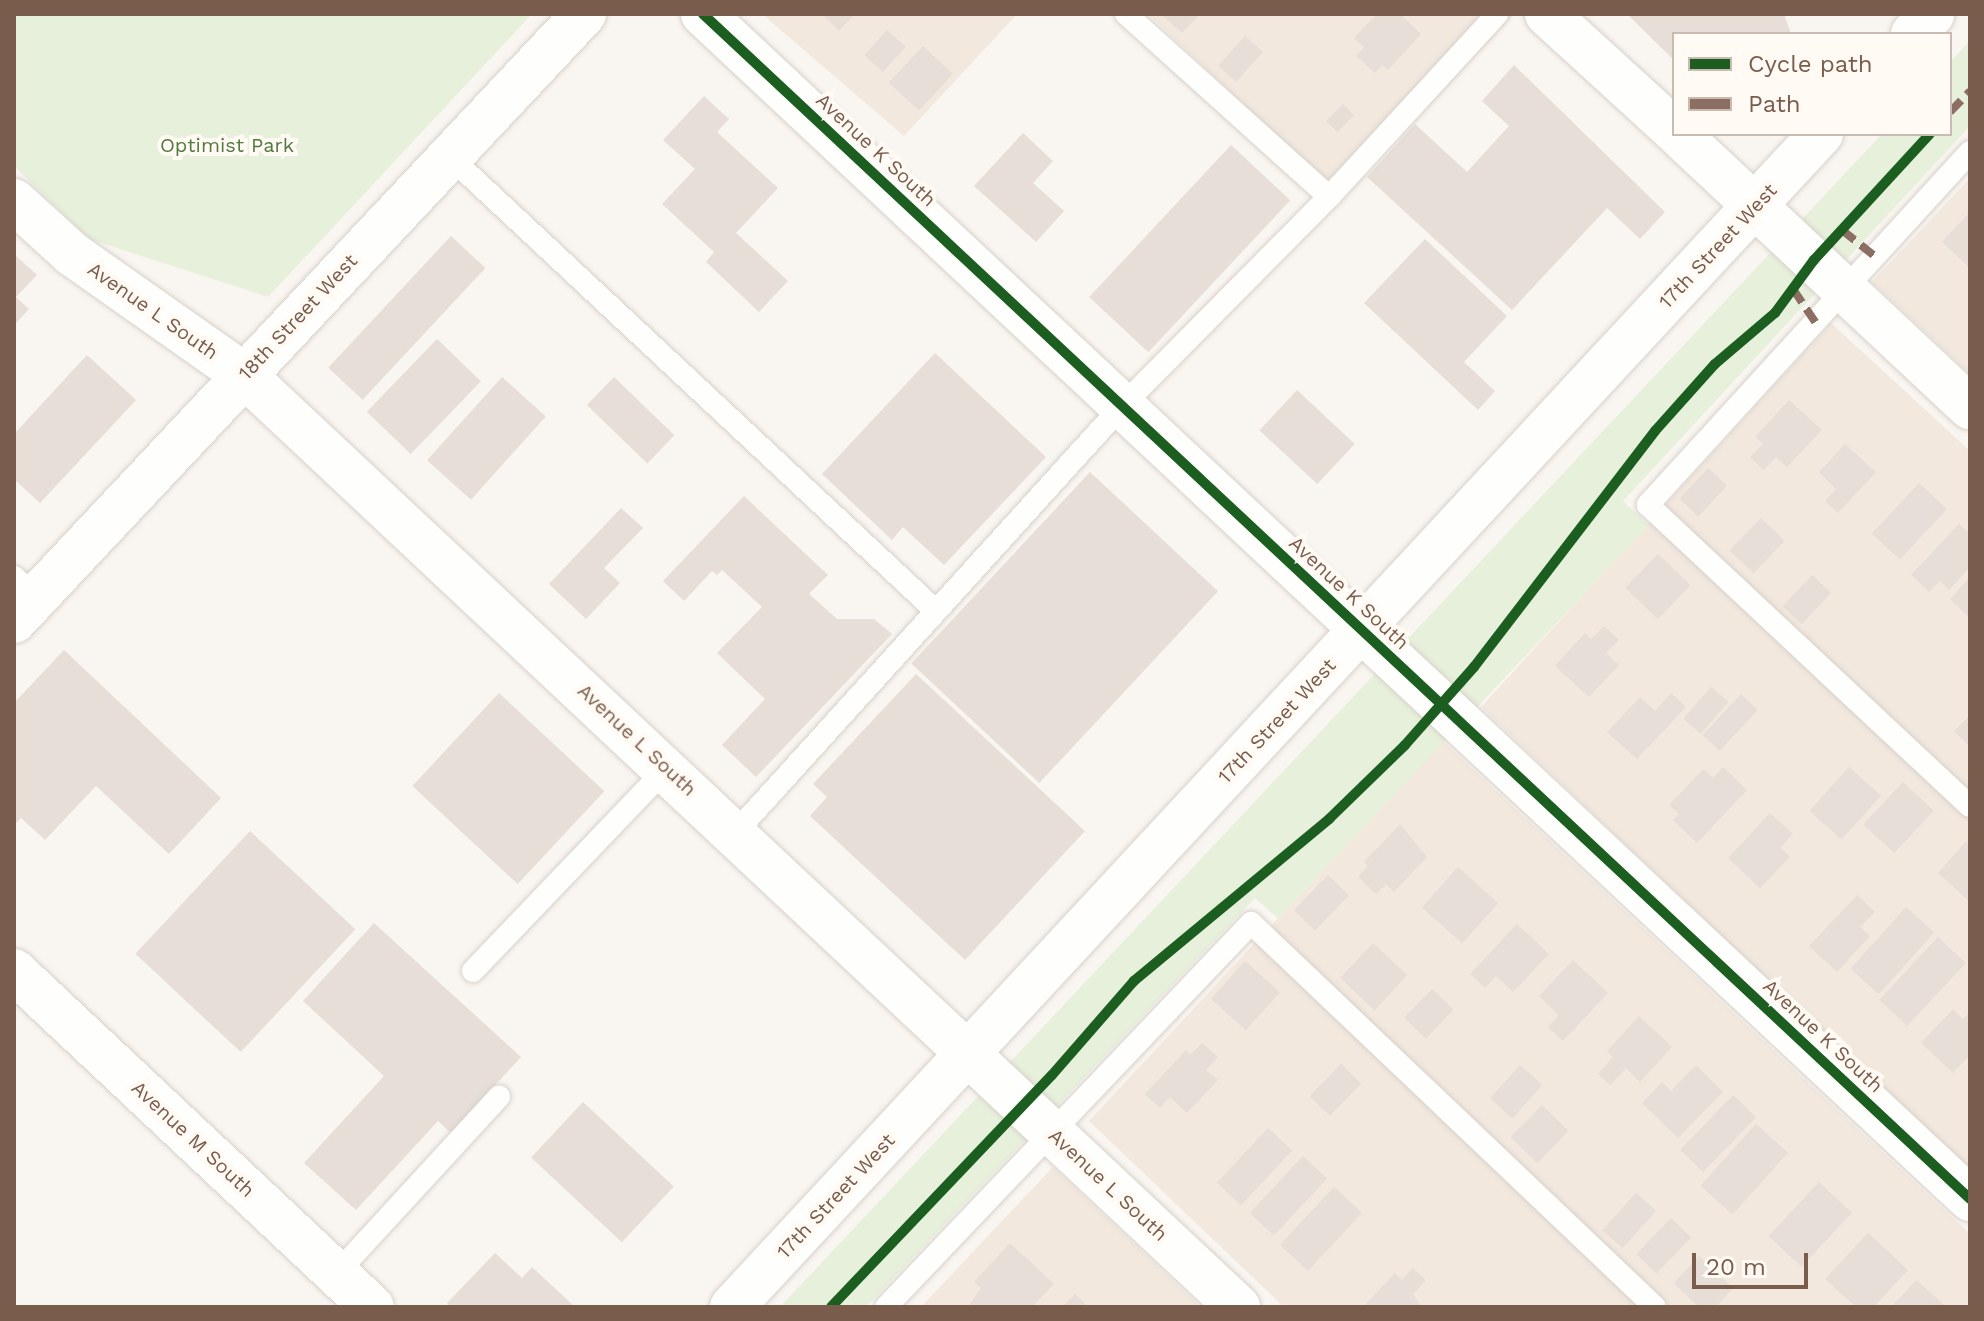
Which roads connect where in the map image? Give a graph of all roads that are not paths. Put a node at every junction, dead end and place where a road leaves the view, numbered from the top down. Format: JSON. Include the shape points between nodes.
{"nodes":[{"id":1,"x":584,"y":14,"type":"edge"},
{"id":2,"x":703,"y":14,"type":"edge"},
{"id":3,"x":1126,"y":14,"type":"edge"},
{"id":4,"x":1497,"y":14,"type":"edge"},
{"id":5,"x":1547,"y":14,"type":"edge"},
{"id":6,"x":1932,"y":14,"type":"edge"},
{"id":7,"x":1915,"y":32,"type":"edge"},
{"id":8,"x":1672,"y":128,"type":"edge"},
{"id":9,"x":1680,"y":136,"type":"edge"},
{"id":10,"x":1819,"y":136,"type":"edge"},
{"id":11,"x":1970,"y":152,"type":"edge"},
{"id":12,"x":449,"y":156,"type":"junction"},
{"id":13,"x":1329,"y":197,"type":"junction"},
{"id":14,"x":14,"y":201,"type":"edge"},
{"id":15,"x":1755,"y":205,"type":"junction"},
{"id":16,"x":1845,"y":289,"type":"junction"},
{"id":17,"x":244,"y":375,"type":"junction"},
{"id":18,"x":1123,"y":405,"type":"junction"},
{"id":19,"x":1970,"y":407,"type":"edge"},
{"id":20,"x":22,"y":599,"type":"edge"},
{"id":21,"x":935,"y":610,"type":"junction"},
{"id":22,"x":1362,"y":629,"type":"junction"},
{"id":23,"x":667,"y":768,"type":"junction"},
{"id":24,"x":1970,"y":806,"type":"edge"},
{"id":25,"x":735,"y":833,"type":"junction"},
{"id":26,"x":14,"y":971,"type":"edge"},
{"id":27,"x":473,"y":971,"type":"dead end"},
{"id":28,"x":969,"y":1054,"type":"junction"},
{"id":29,"x":499,"y":1097,"type":"dead end"},
{"id":30,"x":1054,"y":1134,"type":"junction"},
{"id":31,"x":1970,"y":1199,"type":"edge"},
{"id":32,"x":336,"y":1274,"type":"junction"},
{"id":33,"x":372,"y":1307,"type":"edge"},
{"id":34,"x":732,"y":1307,"type":"edge"},
{"id":35,"x":886,"y":1307,"type":"edge"},
{"id":36,"x":1238,"y":1307,"type":"edge"},
{"id":37,"x":1655,"y":1307,"type":"edge"}],
"edges":[{"from":1,"to":12,"type":"street","name":"18th Street West"},
{"from":2,"to":18,"type":"street","name":"Avenue K South"},
{"from":3,"to":13,"type":"lane"},
{"from":4,"to":13,"type":"lane"},
{"from":5,"to":8,"type":"street"},
{"from":6,"to":7,"type":"street"},
{"from":9,"to":15,"type":"street"},
{"from":10,"to":15,"type":"street","name":"17th Street West"},
{"from":11,"to":16,"type":"lane"},
{"from":12,"to":17,"type":"street","name":"18th Street West"},
{"from":12,"to":21,"type":"lane"},
{"from":13,"to":18,"type":"lane"},
{"from":14,"to":17,"type":"street","name":"Avenue L South","via":[[72,254]]},
{"from":15,"to":16,"type":"street"},
{"from":15,"to":22,"type":"street","name":"17th Street West"},
{"from":16,"to":19,"type":"street"},
{"from":16,"to":24,"type":"lane","via":[[1648,505]]},
{"from":17,"to":20,"type":"street","name":"18th Street West"},
{"from":17,"to":23,"type":"street","name":"Avenue L South"},
{"from":18,"to":21,"type":"lane"},
{"from":18,"to":22,"type":"street","name":"Avenue K South"},
{"from":21,"to":25,"type":"lane"},
{"from":22,"to":28,"type":"street","name":"17th Street West"},
{"from":22,"to":31,"type":"street","name":"Avenue K South"},
{"from":23,"to":25,"type":"street","name":"Avenue L South"},
{"from":23,"to":27,"type":"lane"},
{"from":25,"to":28,"type":"street","name":"Avenue L South"},
{"from":26,"to":32,"type":"street","name":"Avenue M South"},
{"from":28,"to":30,"type":"street","name":"Avenue L South"},
{"from":28,"to":34,"type":"street","name":"17th Street West"},
{"from":29,"to":32,"type":"lane"},
{"from":30,"to":35,"type":"lane"},
{"from":30,"to":36,"type":"street","name":"Avenue L South"},
{"from":30,"to":37,"type":"lane","via":[[1251,923]]},
{"from":32,"to":33,"type":"street","name":"Avenue M South"}]}
